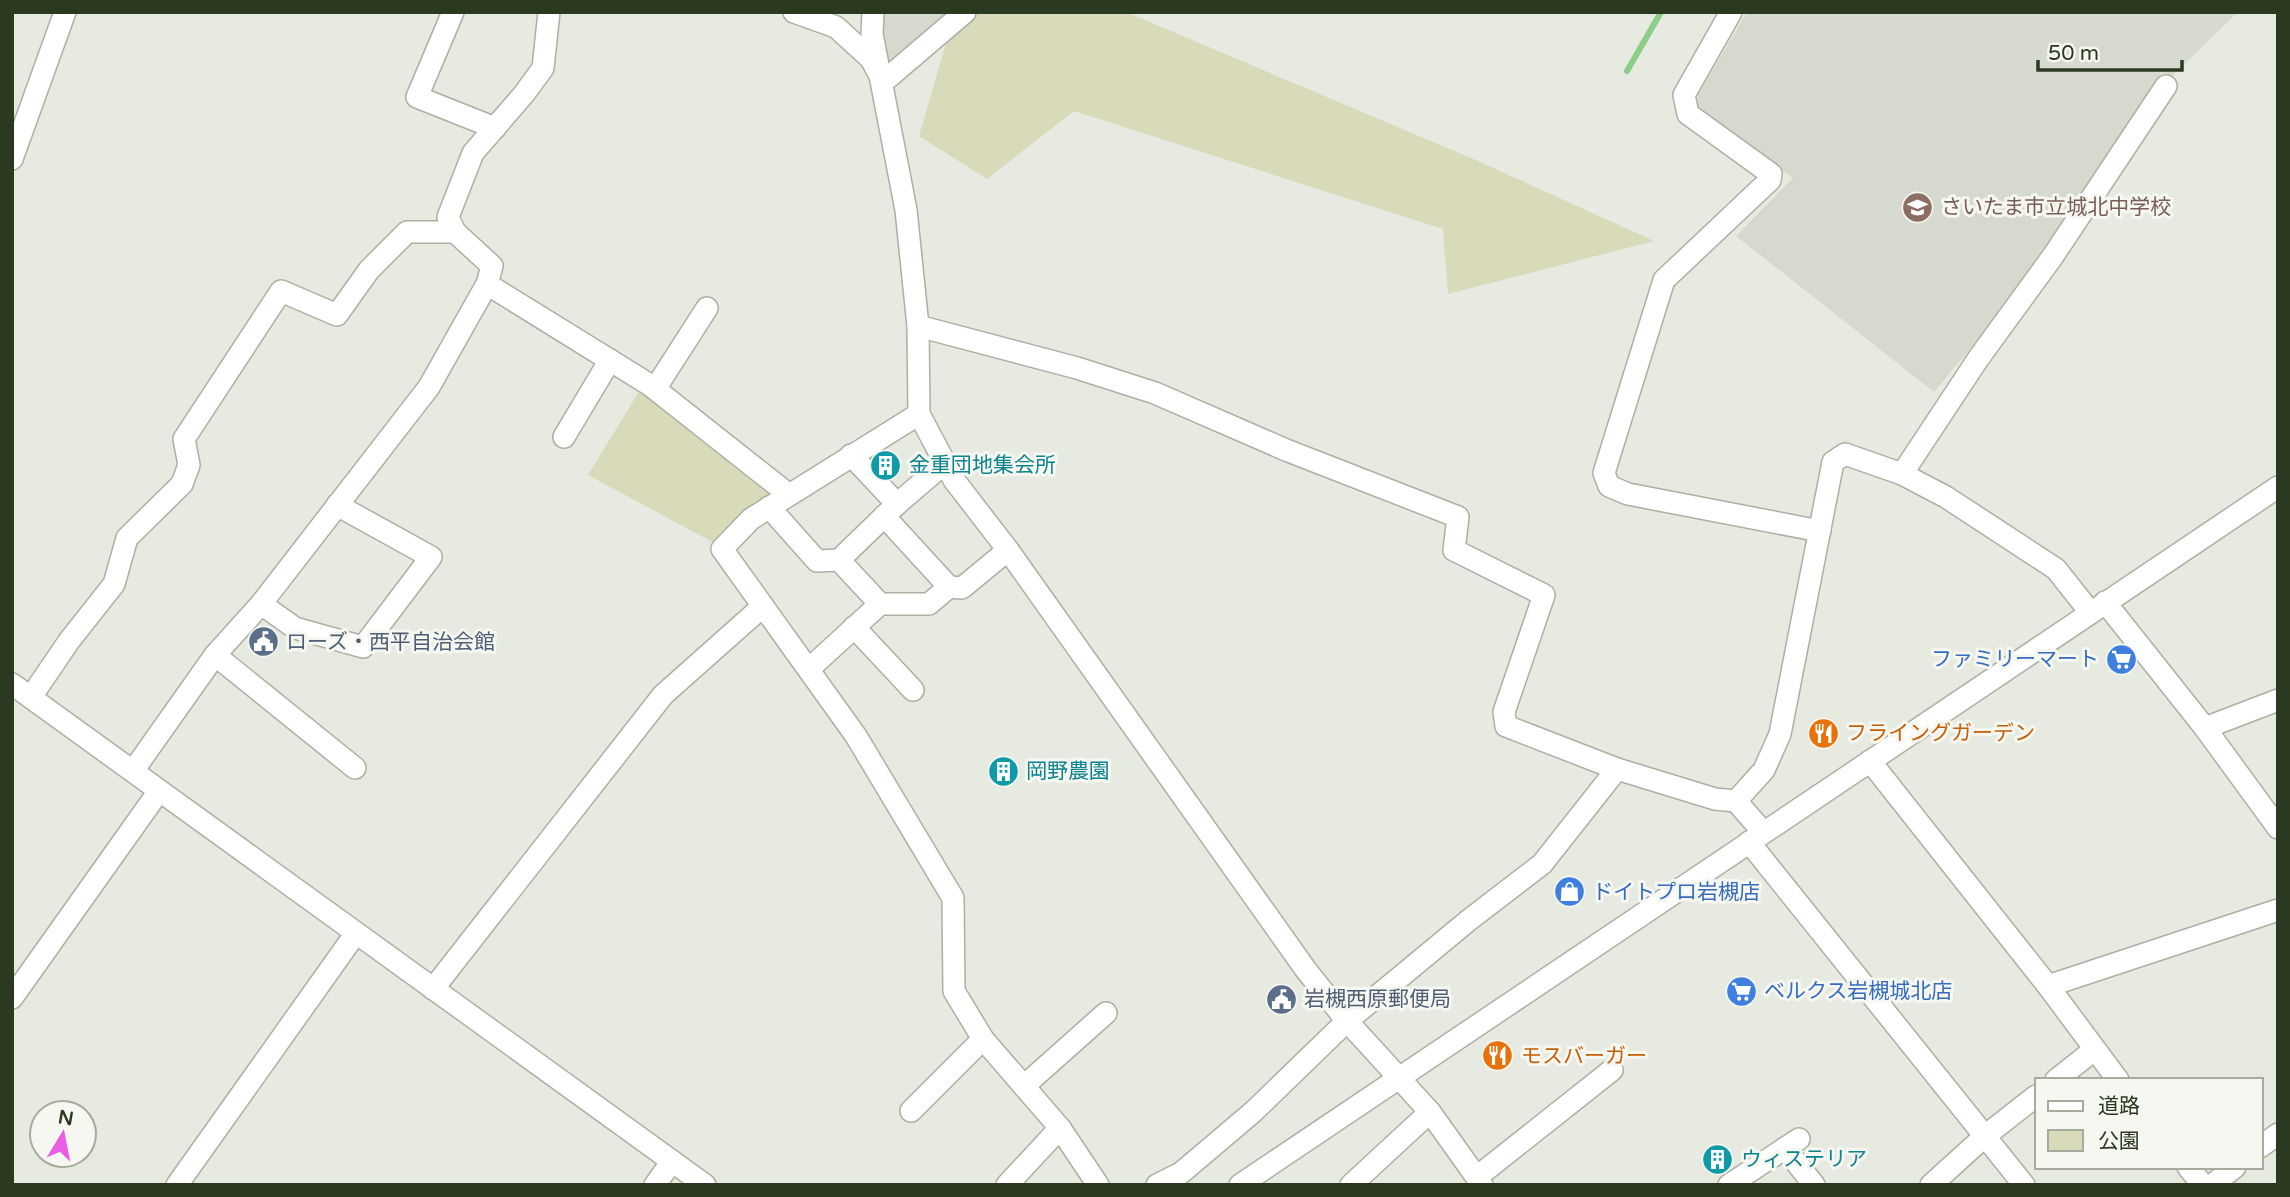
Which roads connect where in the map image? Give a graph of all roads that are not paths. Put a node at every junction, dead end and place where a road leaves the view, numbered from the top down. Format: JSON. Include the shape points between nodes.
{"nodes":[{"id":1,"x":65,"y":12,"type":"edge"},
{"id":2,"x":453,"y":12,"type":"edge"},
{"id":3,"x":549,"y":12,"type":"edge"},
{"id":4,"x":794,"y":12,"type":"edge"},
{"id":5,"x":873,"y":12,"type":"edge"},
{"id":6,"x":965,"y":12,"type":"edge"},
{"id":7,"x":1731,"y":12,"type":"edge"},
{"id":8,"x":883,"y":82,"type":"junction"},
{"id":9,"x":2166,"y":86,"type":"dead end"},
{"id":10,"x":495,"y":128,"type":"junction"},
{"id":11,"x":12,"y":159,"type":"edge"},
{"id":12,"x":455,"y":232,"type":"junction"},
{"id":13,"x":487,"y":284,"type":"junction"},
{"id":14,"x":707,"y":308,"type":"dead end"},
{"id":15,"x":918,"y":326,"type":"junction"},
{"id":16,"x":610,"y":360,"type":"junction"},
{"id":17,"x":655,"y":389,"type":"junction"},
{"id":18,"x":919,"y":414,"type":"junction"},
{"id":19,"x":564,"y":437,"type":"dead end"},
{"id":20,"x":851,"y":456,"type":"junction"},
{"id":21,"x":945,"y":463,"type":"junction"},
{"id":22,"x":1902,"y":474,"type":"junction"},
{"id":23,"x":2278,"y":487,"type":"edge"},
{"id":24,"x":788,"y":495,"type":"junction"},
{"id":25,"x":337,"y":505,"type":"junction"},
{"id":26,"x":769,"y":507,"type":"junction"},
{"id":27,"x":891,"y":510,"type":"junction"},
{"id":28,"x":1820,"y":531,"type":"junction"},
{"id":29,"x":1007,"y":550,"type":"junction"},
{"id":30,"x":839,"y":560,"type":"junction"},
{"id":31,"x":949,"y":587,"type":"junction"},
{"id":32,"x":261,"y":604,"type":"junction"},
{"id":33,"x":880,"y":604,"type":"junction"},
{"id":34,"x":763,"y":606,"type":"junction"},
{"id":35,"x":2098,"y":607,"type":"junction"},
{"id":36,"x":855,"y":627,"type":"junction"},
{"id":37,"x":215,"y":655,"type":"junction"},
{"id":38,"x":808,"y":669,"type":"junction"},
{"id":39,"x":12,"y":684,"type":"edge"},
{"id":40,"x":913,"y":690,"type":"dead end"},
{"id":41,"x":31,"y":697,"type":"junction"},
{"id":42,"x":2278,"y":701,"type":"edge"},
{"id":43,"x":2205,"y":728,"type":"junction"},
{"id":44,"x":1870,"y":761,"type":"junction"},
{"id":45,"x":355,"y":768,"type":"dead end"},
{"id":46,"x":1617,"y":769,"type":"junction"},
{"id":47,"x":133,"y":771,"type":"junction"},
{"id":48,"x":159,"y":791,"type":"junction"},
{"id":49,"x":1736,"y":801,"type":"junction"},
{"id":50,"x":2278,"y":828,"type":"edge"},
{"id":51,"x":1756,"y":837,"type":"junction"},
{"id":52,"x":2278,"y":910,"type":"edge"},
{"id":53,"x":356,"y":933,"type":"junction"},
{"id":54,"x":2048,"y":986,"type":"junction"},
{"id":55,"x":433,"y":989,"type":"junction"},
{"id":56,"x":12,"y":998,"type":"edge"},
{"id":57,"x":1106,"y":1013,"type":"dead end"},
{"id":58,"x":1347,"y":1021,"type":"junction"},
{"id":59,"x":983,"y":1039,"type":"junction"},
{"id":60,"x":2094,"y":1050,"type":"junction"},
{"id":61,"x":1612,"y":1070,"type":"dead end"},
{"id":62,"x":1400,"y":1078,"type":"junction"},
{"id":63,"x":2059,"y":1078,"type":"edge"},
{"id":64,"x":2116,"y":1078,"type":"edge"},
{"id":65,"x":1024,"y":1086,"type":"junction"},
{"id":66,"x":2035,"y":1097,"type":"edge"},
{"id":67,"x":911,"y":1111,"type":"dead end"},
{"id":68,"x":1430,"y":1112,"type":"junction"},
{"id":69,"x":1060,"y":1128,"type":"junction"},
{"id":70,"x":2278,"y":1134,"type":"edge"},
{"id":71,"x":1985,"y":1136,"type":"junction"},
{"id":72,"x":2262,"y":1146,"type":"edge"},
{"id":73,"x":672,"y":1161,"type":"junction"},
{"id":74,"x":2190,"y":1169,"type":"edge"},
{"id":75,"x":2232,"y":1169,"type":"edge"},
{"id":76,"x":1479,"y":1181,"type":"edge"},
{"id":77,"x":177,"y":1185,"type":"edge"},
{"id":78,"x":655,"y":1185,"type":"edge"},
{"id":79,"x":705,"y":1185,"type":"edge"},
{"id":80,"x":1007,"y":1185,"type":"edge"},
{"id":81,"x":1098,"y":1185,"type":"edge"},
{"id":82,"x":1157,"y":1185,"type":"edge"},
{"id":83,"x":1240,"y":1185,"type":"edge"},
{"id":84,"x":1351,"y":1185,"type":"edge"},
{"id":85,"x":1729,"y":1185,"type":"edge"},
{"id":86,"x":1815,"y":1185,"type":"edge"},
{"id":87,"x":1931,"y":1185,"type":"edge"},
{"id":88,"x":2024,"y":1185,"type":"edge"},
{"id":89,"x":2203,"y":1185,"type":"edge"},
{"id":90,"x":2212,"y":1185,"type":"edge"}],
"edges":[{"from":1,"to":11,"type":"street"},
{"from":2,"to":10,"type":"street","via":[[417,97]]},
{"from":3,"to":10,"type":"street","via":[[543,68]]},
{"from":4,"to":8,"type":"street","via":[[836,27],[871,59]]},
{"from":5,"to":8,"type":"street"},
{"from":6,"to":8,"type":"street"},
{"from":7,"to":28,"type":"street","via":[[1684,96],[1688,114],[1771,174],[1770,180],[1664,280],[1604,473],[1609,486],[1628,494]]},
{"from":8,"to":15,"type":"street","via":[[906,210]]},
{"from":9,"to":22,"type":"street"},
{"from":10,"to":12,"type":"street","via":[[474,153],[453,204],[448,217]]},
{"from":12,"to":13,"type":"street","via":[[492,266]]},
{"from":12,"to":41,"type":"street","via":[[407,232],[369,270],[337,315],[281,291],[184,439],[189,466],[182,484],[127,538],[114,584]]},
{"from":13,"to":16,"type":"street"},
{"from":13,"to":25,"type":"street","via":[[429,387]]},
{"from":14,"to":17,"type":"street"},
{"from":15,"to":18,"type":"street"},
{"from":15,"to":46,"type":"street","via":[[1156,393],[1458,517],[1454,550],[1544,595],[1504,712],[1506,726]]},
{"from":16,"to":17,"type":"street"},
{"from":16,"to":19,"type":"street"},
{"from":17,"to":24,"type":"street"},
{"from":18,"to":20,"type":"street"},
{"from":18,"to":21,"type":"street"},
{"from":20,"to":24,"type":"street"},
{"from":20,"to":27,"type":"street"},
{"from":21,"to":27,"type":"street"},
{"from":21,"to":29,"type":"street"},
{"from":22,"to":28,"type":"street","via":[[1845,454],[1833,462]]},
{"from":22,"to":35,"type":"street","via":[[1946,497],[2056,569]]},
{"from":23,"to":35,"type":"street"},
{"from":24,"to":26,"type":"street"},
{"from":25,"to":32,"type":"street"},
{"from":25,"to":32,"type":"street","via":[[431,557],[363,647],[295,628]]},
{"from":26,"to":30,"type":"street","via":[[817,561]]},
{"from":26,"to":34,"type":"street","via":[[722,549]]},
{"from":27,"to":30,"type":"street"},
{"from":27,"to":31,"type":"street"},
{"from":28,"to":49,"type":"street","via":[[1780,734],[1764,770]]},
{"from":29,"to":31,"type":"street","via":[[962,588]]},
{"from":29,"to":58,"type":"street"},
{"from":30,"to":33,"type":"street"},
{"from":31,"to":33,"type":"street","via":[[929,604]]},
{"from":32,"to":37,"type":"street"},
{"from":33,"to":36,"type":"street"},
{"from":34,"to":38,"type":"street"},
{"from":34,"to":55,"type":"street","via":[[663,695]]},
{"from":35,"to":43,"type":"street"},
{"from":35,"to":44,"type":"street"},
{"from":36,"to":38,"type":"street"},
{"from":36,"to":40,"type":"street"},
{"from":37,"to":45,"type":"street"},
{"from":37,"to":47,"type":"street"},
{"from":38,"to":59,"type":"street","via":[[856,736],[953,898],[954,991]]},
{"from":39,"to":41,"type":"street"},
{"from":41,"to":47,"type":"street"},
{"from":42,"to":43,"type":"street"},
{"from":43,"to":50,"type":"street"},
{"from":44,"to":51,"type":"street"},
{"from":44,"to":54,"type":"street"},
{"from":46,"to":49,"type":"street","via":[[1715,799]]},
{"from":46,"to":58,"type":"street","via":[[1542,864]]},
{"from":47,"to":48,"type":"street"},
{"from":48,"to":53,"type":"street"},
{"from":48,"to":56,"type":"street"},
{"from":49,"to":51,"type":"street"},
{"from":51,"to":62,"type":"street"},
{"from":51,"to":71,"type":"street"},
{"from":52,"to":54,"type":"street"},
{"from":53,"to":55,"type":"street"},
{"from":53,"to":77,"type":"street"},
{"from":54,"to":60,"type":"street"},
{"from":55,"to":73,"type":"street"},
{"from":57,"to":65,"type":"street"},
{"from":58,"to":62,"type":"street"},
{"from":58,"to":82,"type":"street","via":[[1253,1112],[1181,1173]]},
{"from":59,"to":65,"type":"street"},
{"from":59,"to":67,"type":"street"},
{"from":60,"to":63,"type":"street"},
{"from":60,"to":64,"type":"street"},
{"from":61,"to":76,"type":"street"},
{"from":62,"to":68,"type":"street"},
{"from":62,"to":83,"type":"street"},
{"from":65,"to":69,"type":"street"},
{"from":66,"to":71,"type":"street"},
{"from":68,"to":76,"type":"street"},
{"from":68,"to":84,"type":"street"},
{"from":69,"to":80,"type":"street"},
{"from":69,"to":81,"type":"street"},
{"from":70,"to":72,"type":"street"},
{"from":71,"to":87,"type":"street"},
{"from":71,"to":88,"type":"street"},
{"from":73,"to":78,"type":"street"},
{"from":73,"to":79,"type":"street"},
{"from":74,"to":89,"type":"street"},
{"from":75,"to":90,"type":"street"},
{"from":85,"to":86,"type":"street","via":[[1792,1143]]}]}
